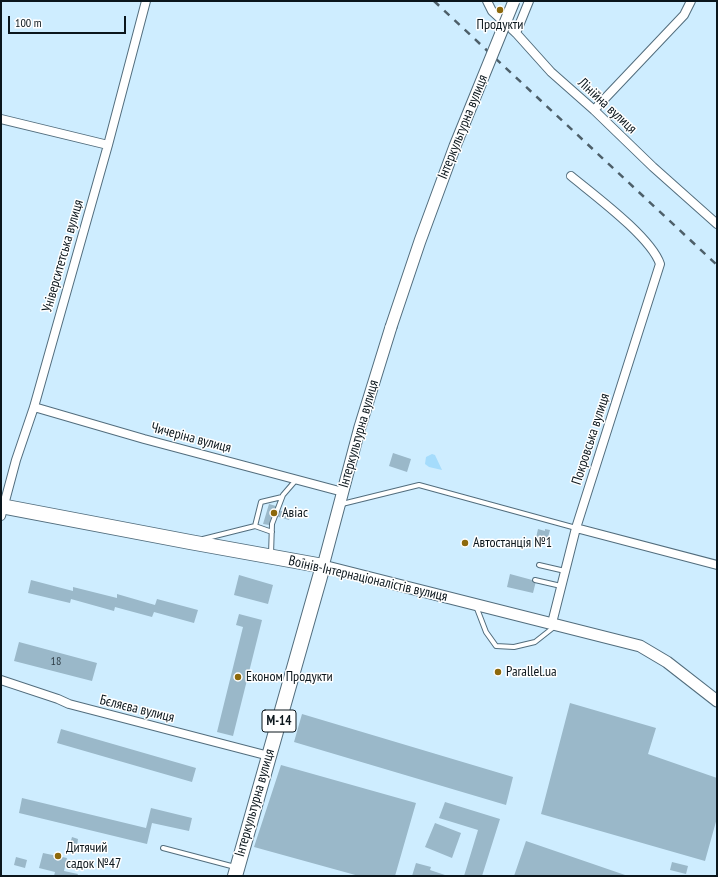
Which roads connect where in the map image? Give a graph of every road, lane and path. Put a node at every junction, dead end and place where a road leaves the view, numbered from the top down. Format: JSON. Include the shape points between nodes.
{"nodes":[{"id":1,"x":146,"y":1,"type":"edge"},
{"id":2,"x":487,"y":1,"type":"edge"},
{"id":3,"x":514,"y":1,"type":"edge"},
{"id":4,"x":529,"y":1,"type":"edge"},
{"id":5,"x":691,"y":1,"type":"edge"},
{"id":6,"x":516,"y":33,"type":"junction"},
{"id":7,"x":594,"y":110,"type":"junction"},
{"id":8,"x":1,"y":120,"type":"edge"},
{"id":9,"x":108,"y":145,"type":"junction"},
{"id":10,"x":572,"y":176,"type":"dead end"},
{"id":11,"x":717,"y":224,"type":"edge"},
{"id":12,"x":34,"y":407,"type":"junction"},
{"id":13,"x":297,"y":480,"type":"junction"},
{"id":14,"x":342,"y":492,"type":"junction"},
{"id":15,"x":282,"y":496,"type":"junction"},
{"id":16,"x":339,"y":504,"type":"junction"},
{"id":17,"x":2,"y":509,"type":"edge"},
{"id":18,"x":255,"y":526,"type":"junction"},
{"id":19,"x":576,"y":528,"type":"junction"},
{"id":20,"x":272,"y":532,"type":"junction"},
{"id":21,"x":190,"y":542,"type":"junction"},
{"id":22,"x":271,"y":556,"type":"junction"},
{"id":23,"x":539,"y":565,"type":"dead end"},
{"id":24,"x":717,"y":565,"type":"edge"},
{"id":25,"x":323,"y":566,"type":"junction"},
{"id":26,"x":565,"y":571,"type":"junction"},
{"id":27,"x":535,"y":580,"type":"dead end"},
{"id":28,"x":561,"y":586,"type":"junction"},
{"id":29,"x":475,"y":604,"type":"junction"},
{"id":30,"x":555,"y":624,"type":"junction"},
{"id":31,"x":1,"y":680,"type":"edge"},
{"id":32,"x":717,"y":701,"type":"edge"},
{"id":33,"x":269,"y":756,"type":"junction"},
{"id":34,"x":163,"y":848,"type":"dead end"},
{"id":35,"x":236,"y":872,"type":"edge"}],
"edges":[{"from":1,"to":9,"type":"street","name":"Університетська вулиця"},
{"from":2,"to":6,"type":"street","name":"Лінійна вулиця","via":[[492,11]]},
{"from":3,"to":14,"type":"main road","name":"Інтеркультурна вулиця","bridge":true,"via":[[420,240],[360,427]]},
{"from":4,"to":6,"type":"street"},
{"from":5,"to":7,"type":"street","via":[[684,15]]},
{"from":6,"to":7,"type":"street","name":"Лінійна вулиця","via":[[551,72]]},
{"from":7,"to":11,"type":"street","name":"Лінійна вулиця"},
{"from":8,"to":9,"type":"street"},
{"from":9,"to":12,"type":"street","name":"Університетська вулиця"},
{"from":10,"to":19,"type":"street","name":"Покровська вулиця","via":[[624,219],[648,244],[660,264]]},
{"from":12,"to":13,"type":"street","name":"Чичеріна вулиця"},
{"from":12,"to":17,"type":"street","name":"Університетська вулиця"},
{"from":13,"to":14,"type":"street","name":"Чичеріна вулиця"},
{"from":13,"to":15,"type":"lane"},
{"from":14,"to":16,"type":"main road","name":"Інтеркультурна вулиця"},
{"from":15,"to":18,"type":"lane","via":[[261,502]]},
{"from":15,"to":20,"type":"lane","via":[[272,524]]},
{"from":16,"to":19,"type":"lane","via":[[419,485]]},
{"from":16,"to":25,"type":"main road","name":"Інтеркультурна вулиця"},
{"from":17,"to":21,"type":"highway","name":"Воїнів-Інтернаціоналістів вулиця"},
{"from":18,"to":20,"type":"lane"},
{"from":18,"to":21,"type":"lane"},
{"from":19,"to":24,"type":"street"},
{"from":19,"to":26,"type":"street","name":"Покровська вулиця"},
{"from":20,"to":22,"type":"lane"},
{"from":21,"to":22,"type":"highway","name":"Воїнів-Інтернаціоналістів вулиця"},
{"from":22,"to":25,"type":"highway","name":"Воїнів-Інтернаціоналістів вулиця"},
{"from":23,"to":26,"type":"lane"},
{"from":25,"to":29,"type":"main road","name":"Воїнів-Інтернаціоналістів вулиця"},
{"from":25,"to":33,"type":"highway","name":"Інтеркультурна вулиця","number":"М-14"},
{"from":26,"to":28,"type":"street","name":"Покровська вулиця"},
{"from":27,"to":28,"type":"lane"},
{"from":28,"to":30,"type":"street","name":"Покровська вулиця"},
{"from":29,"to":30,"type":"main road","name":"Воїнів-Інтернаціоналістів вулиця"},
{"from":29,"to":30,"type":"lane","via":[[486,632],[496,646],[514,647],[536,642]]},
{"from":30,"to":32,"type":"main road","name":"Воїнів-Інтернаціоналістів вулиця","via":[[640,646],[667,662]]},
{"from":31,"to":33,"type":"street","name":"Бєляєва вулиця","via":[[69,704]]},
{"from":33,"to":35,"type":"highway","name":"Інтеркультурна вулиця","number":"М-14"},
{"from":34,"to":35,"type":"lane"}]}
